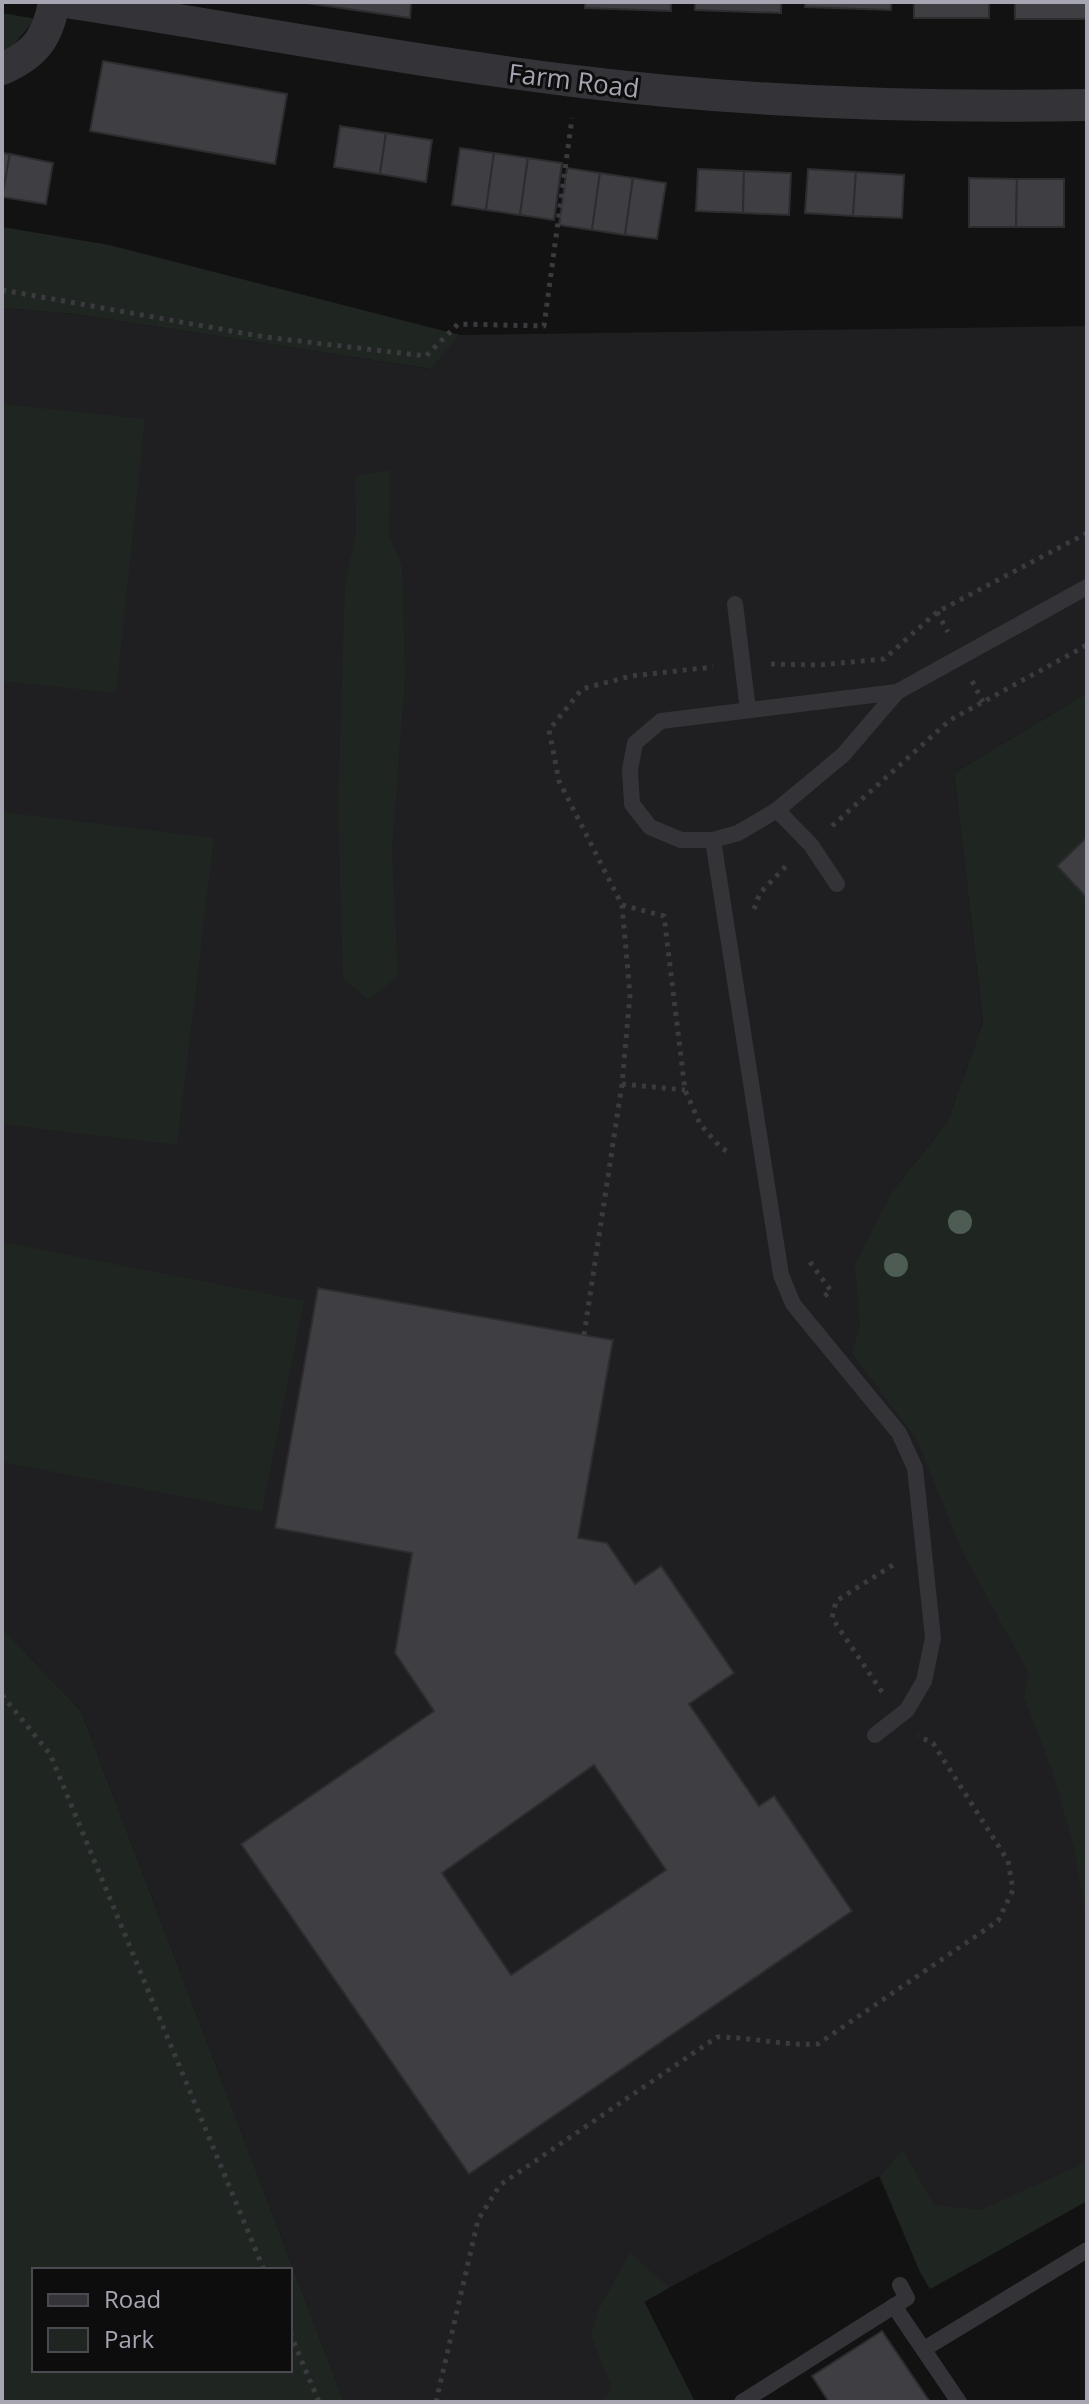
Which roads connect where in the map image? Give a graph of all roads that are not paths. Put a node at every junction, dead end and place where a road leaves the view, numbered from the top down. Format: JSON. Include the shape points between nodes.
{"nodes":[{"id":1,"x":54,"y":2,"type":"edge"},
{"id":2,"x":66,"y":2,"type":"edge"},
{"id":3,"x":196,"y":12,"type":"edge"},
{"id":4,"x":2,"y":69,"type":"edge"},
{"id":5,"x":1087,"y":105,"type":"edge"},
{"id":6,"x":1087,"y":587,"type":"edge"},
{"id":7,"x":735,"y":604,"type":"dead end"},
{"id":8,"x":897,"y":692,"type":"junction"},
{"id":9,"x":748,"y":710,"type":"junction"},
{"id":10,"x":777,"y":810,"type":"junction"},
{"id":11,"x":713,"y":840,"type":"junction"},
{"id":12,"x":837,"y":884,"type":"dead end"},
{"id":13,"x":875,"y":1735,"type":"dead end"},
{"id":14,"x":1087,"y":2250,"type":"edge"},
{"id":15,"x":900,"y":2285,"type":"dead end"},
{"id":16,"x":894,"y":2306,"type":"junction"},
{"id":17,"x":924,"y":2349,"type":"junction"},
{"id":18,"x":742,"y":2402,"type":"edge"},
{"id":19,"x":959,"y":2402,"type":"edge"}],
"edges":[{"from":1,"to":4,"type":"street","via":[[49,32],[18,62]]},
{"from":2,"to":3,"type":"street","name":"Farm Road"},
{"from":3,"to":5,"type":"street","name":"Farm Road","via":[[439,64],[577,82],[712,95],[1003,107]]},
{"from":6,"to":8,"type":"lane"},
{"from":7,"to":9,"type":"lane"},
{"from":8,"to":9,"type":"lane"},
{"from":8,"to":10,"type":"lane","via":[[843,755]]},
{"from":9,"to":11,"type":"lane","via":[[661,721],[635,743],[632,804],[650,827],[681,840]]},
{"from":10,"to":11,"type":"lane","via":[[738,833]]},
{"from":10,"to":12,"type":"lane","via":[[811,845]]},
{"from":11,"to":13,"type":"lane","via":[[781,1275],[801,1312],[899,1433],[915,1468],[933,1638],[924,1681],[899,1717]]},
{"from":14,"to":17,"type":"lane"},
{"from":15,"to":16,"type":"lane","via":[[907,2298]]},
{"from":16,"to":17,"type":"lane"},
{"from":16,"to":18,"type":"lane"},
{"from":17,"to":19,"type":"lane"}]}
